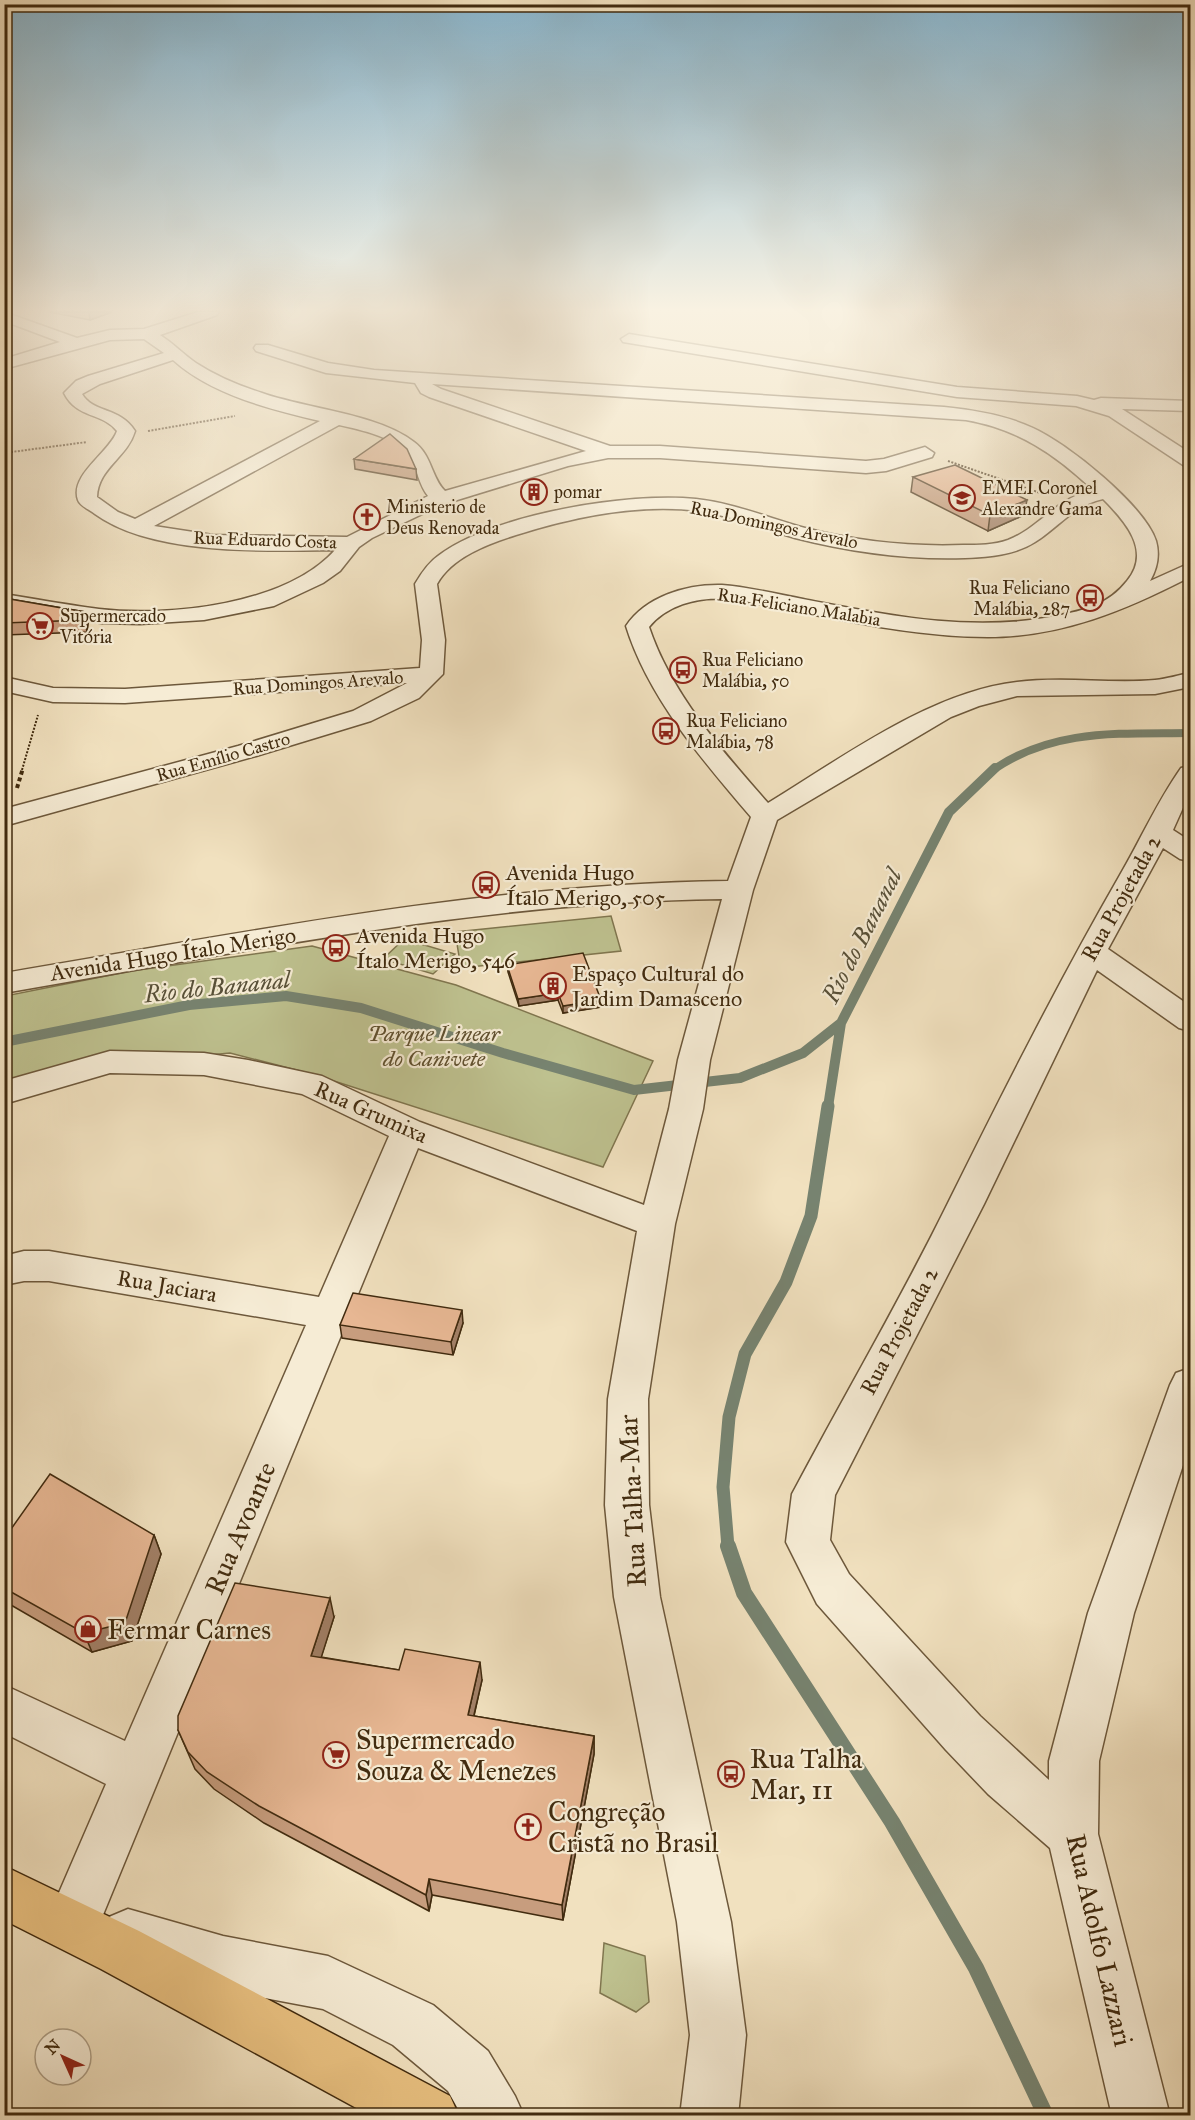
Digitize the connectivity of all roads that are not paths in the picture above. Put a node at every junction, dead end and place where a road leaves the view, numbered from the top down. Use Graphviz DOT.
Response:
graph roads {
  1 [pos="95,411"];
  2 [pos="309,411"];
  3 [pos="488,411"];
  4 [pos="926,411"];
  5 [pos="1112,411"];
  6 [pos="336,419"];
  7 [pos="608,452"];
  8 [pos="925,453"];
  9 [pos="1191,461"];
  10 [pos="1106,493"];
  11 [pos="441,498"];
  12 [pos="136,527"];
  13 [pos="352,543"];
  14 [pos="1191,569"];
  15 [pos="4,601"];
  16 [pos="1121,603"];
  17 [pos="431,674"];
  18 [pos="1191,680"];
  19 [pos="4,684"];
  20 [pos="1191,774"];
  21 [pos="765,816"];
  22 [pos="7,817"];
  23 [pos="1158,833"];
  24 [pos="1191,853"];
  25 [pos="740,890"];
  26 [pos="1091,952"];
  27 [pos="4,983"];
  28 [pos="1191,1021"];
  29 [pos="4,1093"];
  30 [pos="408,1131"];
  31 [pos="657,1224"];
  32 [pos="4,1271"];
  33 [pos="330,1314"];
  34 [pos="1191,1385"];
  35 [pos="4,1708"];
  36 [pos="137,1773"];
  37 [pos="1072,1834"];
  38 [pos="10,1907"];
  39 [pos="90,1935"];
  40 [pos="430,2115"];
  41 [pos="495,2115"];
  42 [pos="709,2115"];
  43 [pos="1141,2115"];
  1 -- 12 [label="street, Rua Eduardo Costa"];
  2 -- 6 [label="street"];
  3 -- 7 [label="street"];
  4 -- 10 [label="street"];
  5 -- 9 [label="street"];
  6 -- 11 [label="street"];
  6 -- 12 [label="street"];
  7 -- 8 [label="street"];
  7 -- 11 [label="street"];
  10 -- 16 [label="street"];
  10 -- 17 [label="street, Rua Domingos Arevalo"];
  11 -- 13 [label="street"];
  12 -- 13 [label="street, Rua Eduardo Costa"];
  13 -- 15 [label="street"];
  14 -- 16 [label="street, Rua Feliciano Malabia"];
  16 -- 21 [label="street, Rua Feliciano Malabia"];
  17 -- 19 [label="street, Rua Domingos Arevalo"];
  17 -- 22 [label="street, Rua Emílio Castro"];
  18 -- 21 [label="street"];
  20 -- 23 [label="street, Rua Projetada 2"];
  21 -- 25 [label="street"];
  23 -- 24 [label="street"];
  23 -- 26 [label="street, Rua Projetada 2"];
  25 -- 27 [label="street, Avenida Hugo Ítalo Merigo"];
  25 -- 31 [label="street, Rua Talha-Mar"];
  26 -- 28 [label="street"];
  26 -- 37 [label="street, Rua Projetada 2"];
  29 -- 30 [label="street, Rua Grumixa"];
  30 -- 31 [label="street, Rua Grumixa"];
  30 -- 33 [label="street, Rua Avoante"];
  31 -- 42 [label="street, Rua Talha-Mar"];
  32 -- 33 [label="street, Rua Jaciara"];
  33 -- 36 [label="street, Rua Avoante"];
  34 -- 37 [label="street, Rua Adolfo Lazzari"];
  35 -- 36 [label="street"];
  36 -- 39 [label="street, Rua Avoante"];
  37 -- 43 [label="street, Rua Adolfo Lazzari"];
  38 -- 39 [label="main road"];
  39 -- 40 [label="main road"];
  39 -- 41 [label="street"];
}
